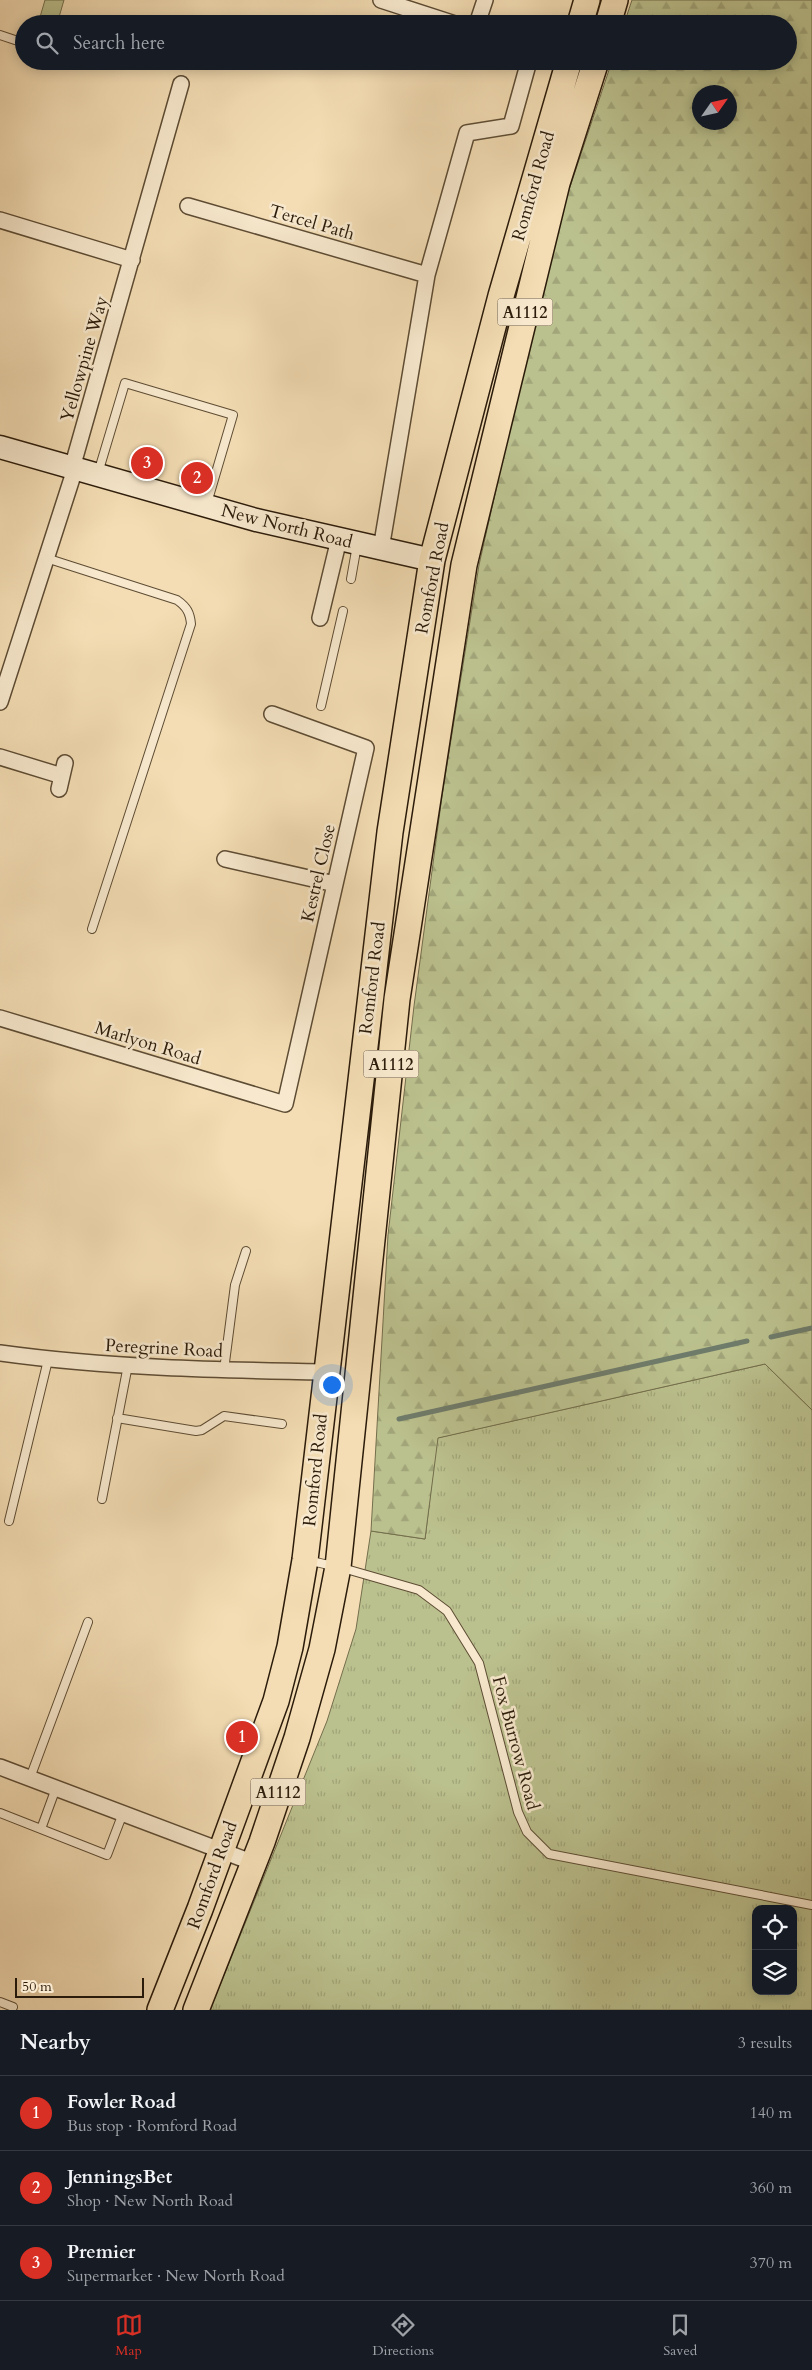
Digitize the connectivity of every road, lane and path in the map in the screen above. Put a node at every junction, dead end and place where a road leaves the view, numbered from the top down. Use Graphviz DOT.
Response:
graph roads {
  1 [pos="381,0"];
  2 [pos="485,0"];
  3 [pos="587,0"];
  4 [pos="615,0"];
  5 [pos="427,15"];
  6 [pos="480,15"];
  7 [pos="583,15"];
  8 [pos="611,15"];
  9 [pos="0,35"];
  10 [pos="15,40"];
  11 [pos="527,70"];
  12 [pos="566,70"];
  13 [pos="593,70"];
  14 [pos="181,84"];
  15 [pos="188,206"];
  16 [pos="0,220"];
  17 [pos="132,260"];
  18 [pos="427,275"];
  19 [pos="0,447"];
  20 [pos="73,468"];
  21 [pos="97,475"];
  22 [pos="206,506"];
  23 [pos="348,541"];
  24 [pos="381,549"];
  25 [pos="46,558"];
  26 [pos="432,560"];
  27 [pos="464,565"];
  28 [pos="350,579"];
  29 [pos="343,611"];
  30 [pos="320,618"];
  31 [pos="0,702"];
  32 [pos="321,706"];
  33 [pos="272,714"];
  34 [pos="0,757"];
  35 [pos="62,776"];
  36 [pos="225,859"];
  37 [pos="335,884"];
  38 [pos="92,929"];
  39 [pos="0,1018"];
  40 [pos="285,1104"];
  41 [pos="246,1251"];
  42 [pos="0,1353"];
  43 [pos="48,1360"];
  44 [pos="128,1365"];
  45 [pos="224,1370"];
  46 [pos="326,1372"];
  47 [pos="117,1418"];
  48 [pos="282,1424"];
  49 [pos="102,1499"];
  50 [pos="9,1521"];
  51 [pos="306,1560"];
  52 [pos="338,1567"];
  53 [pos="88,1622"];
  54 [pos="0,1767"];
  55 [pos="30,1778"];
  56 [pos="56,1788"];
  57 [pos="123,1813"];
  58 [pos="0,1814"];
  59 [pos="41,1829"];
  60 [pos="220,1850"];
  61 [pos="254,1863"];
  62 [pos="812,1905"];
  63 [pos="0,2002"];
  64 [pos="13,2007"];
  65 [pos="160,2010"];
  66 [pos="196,2010"];
  1 -- 5 [label="street"];
  2 -- 6 [label="street"];
  3 -- 7 [label="main road"];
  4 -- 8 [label="main road"];
  9 -- 10 [label="lane"];
  11 -- 18 [label="street"];
  12 -- 26 [label="main road, Romford Road / A1112"];
  13 -- 27 [label="main road, Romford Road / A1112"];
  14 -- 17 [label="street, Yellowpine Way"];
  15 -- 18 [label="street, Tercel Path"];
  16 -- 17 [label="street"];
  17 -- 20 [label="street, Yellowpine Way"];
  18 -- 24 [label="street"];
  19 -- 20 [label="street, New North Road"];
  20 -- 21 [label="street, New North Road"];
  20 -- 25 [label="street"];
  21 -- 22 [label="street, New North Road"];
  21 -- 22 [label="lane"];
  22 -- 23 [label="street, New North Road"];
  23 -- 24 [label="street, New North Road"];
  23 -- 28 [label="lane"];
  23 -- 30 [label="street"];
  24 -- 26 [label="street, New North Road"];
  25 -- 31 [label="street"];
  25 -- 38 [label="lane"];
  26 -- 27 [label="main road"];
  26 -- 46 [label="main road, Romford Road / A1112"];
  27 -- 52 [label="main road, Romford Road / A1112"];
  29 -- 32 [label="lane"];
  33 -- 37 [label="street, Kestrel Close"];
  34 -- 35 [label="street"];
  36 -- 37 [label="street"];
  37 -- 40 [label="street, Kestrel Close"];
  39 -- 40 [label="street, Marlyon Road"];
  41 -- 45 [label="lane"];
  42 -- 43 [label="street, Peregrine Road"];
  43 -- 44 [label="street, Peregrine Road"];
  43 -- 50 [label="lane"];
  44 -- 45 [label="street, Peregrine Road"];
  44 -- 47 [label="lane"];
  45 -- 46 [label="street, Peregrine Road"];
  46 -- 51 [label="main road, Romford Road / A1112"];
  47 -- 48 [label="lane"];
  47 -- 49 [label="lane"];
  51 -- 52 [label="lane, Fox Burrow Road"];
  51 -- 60 [label="main road, Romford Road / A1112"];
  52 -- 61 [label="main road, Romford Road / A1112"];
  52 -- 62 [label="lane, Fox Burrow Road"];
  53 -- 55 [label="lane"];
  54 -- 55 [label="street"];
  55 -- 56 [label="street"];
  56 -- 57 [label="street"];
  56 -- 59 [label="lane"];
  57 -- 59 [label="lane"];
  57 -- 60 [label="street"];
  58 -- 59 [label="lane"];
  60 -- 61 [label="street"];
  60 -- 65 [label="main road, Romford Road / A1112"];
  61 -- 66 [label="main road, Romford Road / A1112"];
  63 -- 64 [label="lane"];
}
